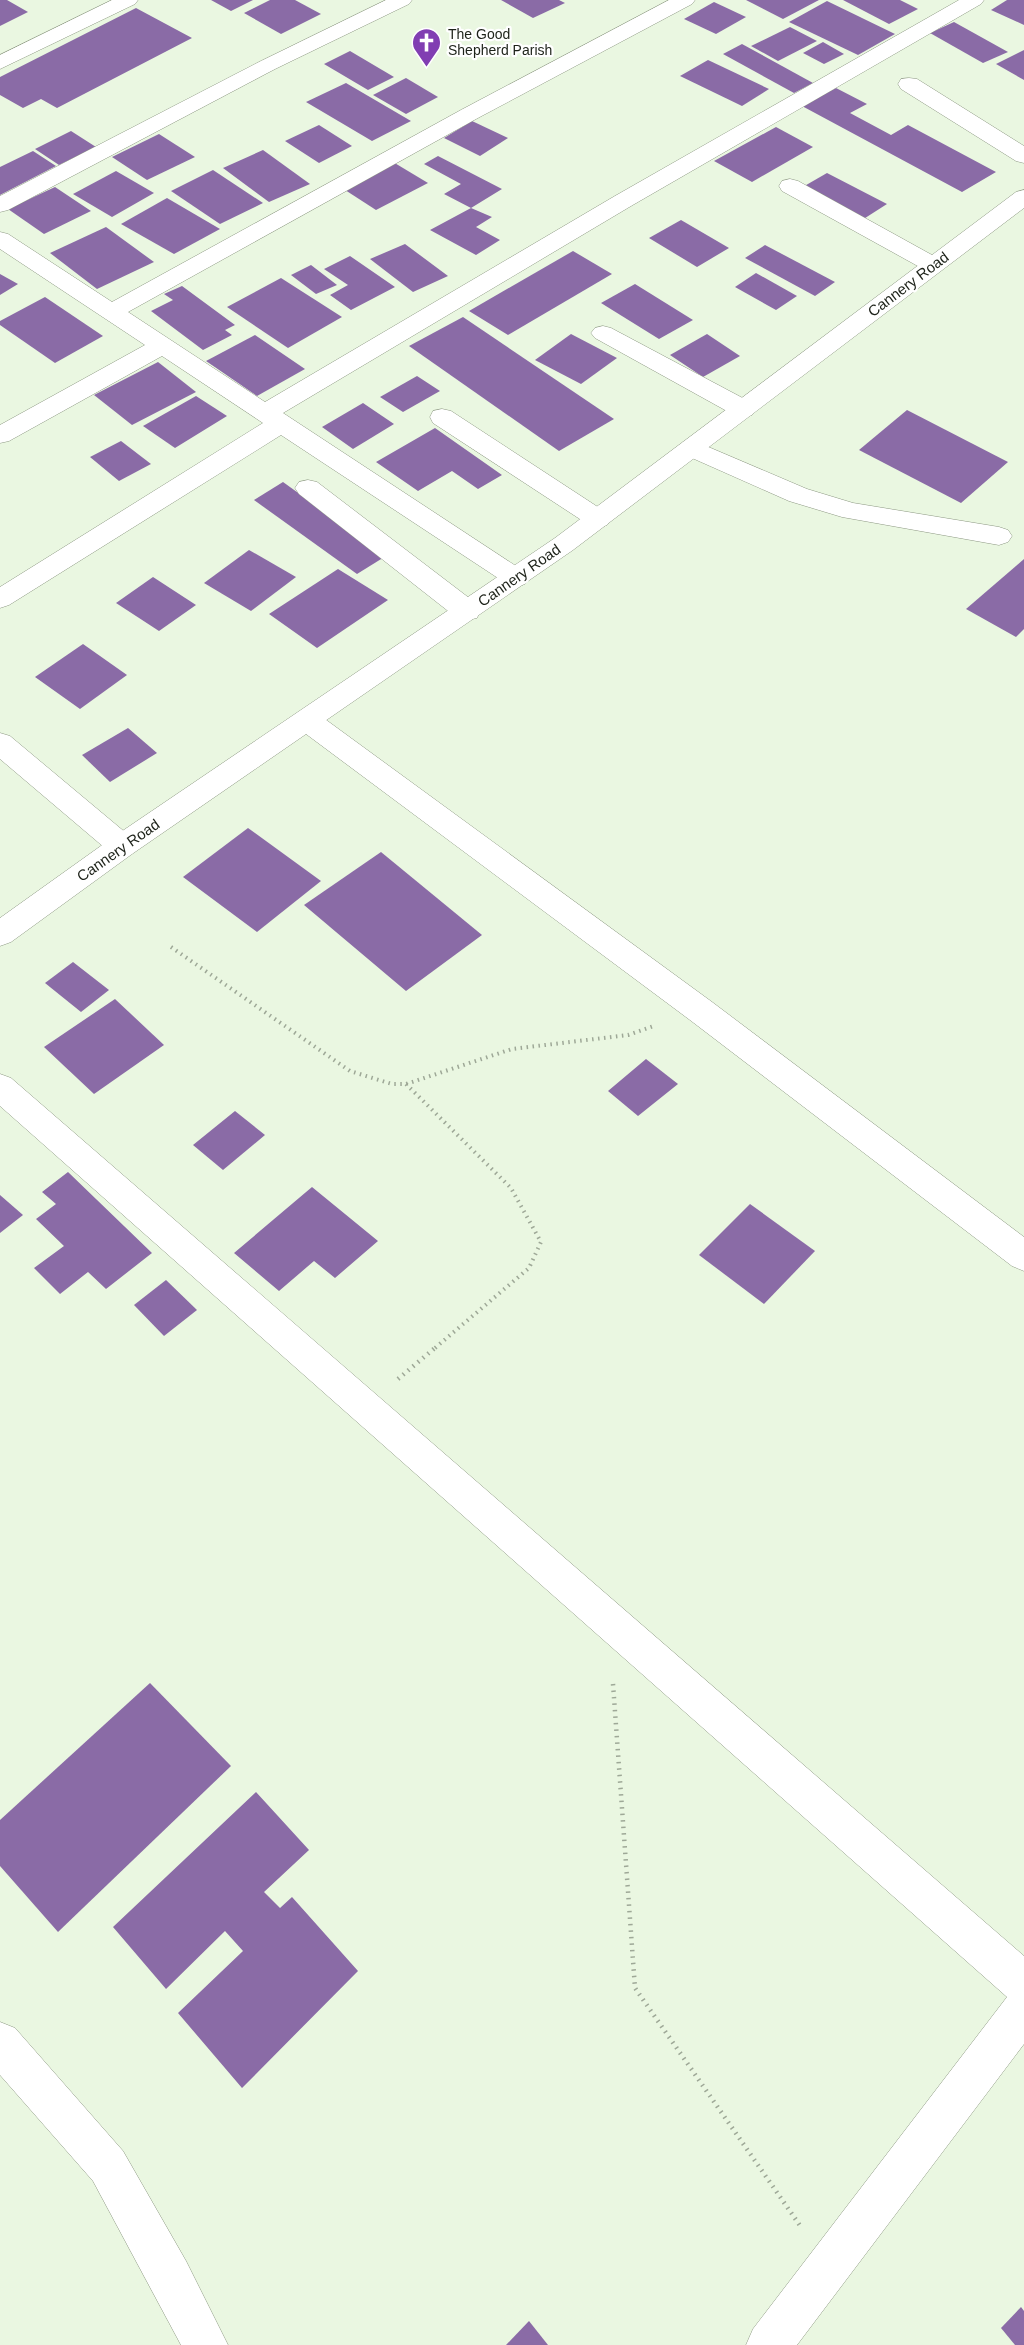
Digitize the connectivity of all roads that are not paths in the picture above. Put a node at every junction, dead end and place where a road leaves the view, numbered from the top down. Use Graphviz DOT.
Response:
graph roads {
  1 [pos="128,0"];
  2 [pos="402,0"];
  3 [pos="684,0"];
  4 [pos="974,0"];
  5 [pos="0,63"];
  6 [pos="909,84"];
  7 [pos="1024,156"];
  8 [pos="790,186"];
  9 [pos="1024,196"];
  10 [pos="0,205"];
  11 [pos="0,239"];
  12 [pos="933,265"];
  13 [pos="111,312"];
  14 [pos="603,333"];
  15 [pos="162,346"];
  16 [pos="743,409"];
  17 [pos="442,417"];
  18 [pos="272,418"];
  19 [pos="0,435"];
  20 [pos="692,448"];
  21 [pos="308,488"];
  22 [pos="598,519"];
  23 [pos="999,536"];
  24 [pos="516,578"];
  25 [pos="0,599"];
  26 [pos="467,611"];
  27 [pos="308,721"];
  28 [pos="0,743"];
  29 [pos="122,846"];
  30 [pos="0,934"];
  31 [pos="0,1087"];
  32 [pos="1024,1256"];
  33 [pos="1024,1984"];
  34 [pos="1024,2009"];
  35 [pos="0,2043"];
  36 [pos="205,2345"];
  37 [pos="770,2345"];
  1 -- 5 [label="street"];
  2 -- 10 [label="street"];
  3 -- 13 [label="street"];
  4 -- 18 [label="street"];
  6 -- 7 [label="street"];
  8 -- 12 [label="street"];
  9 -- 12 [label="street, Cannery Road"];
  11 -- 13 [label="street"];
  12 -- 16 [label="street, Cannery Road"];
  13 -- 15 [label="street"];
  14 -- 16 [label="street"];
  15 -- 18 [label="street"];
  15 -- 19 [label="street"];
  16 -- 20 [label="street, Cannery Road"];
  17 -- 22 [label="street"];
  18 -- 24 [label="street"];
  18 -- 25 [label="street"];
  20 -- 22 [label="street, Cannery Road"];
  20 -- 23 [label="street"];
  21 -- 26 [label="street"];
  22 -- 24 [label="street, Cannery Road"];
  24 -- 26 [label="street, Cannery Road"];
  26 -- 27 [label="street, Cannery Road"];
  27 -- 29 [label="street, Cannery Road"];
  27 -- 32 [label="street"];
  28 -- 29 [label="street"];
  29 -- 30 [label="street, Cannery Road"];
  31 -- 33 [label="street"];
  34 -- 37 [label="street"];
  35 -- 36 [label="street"];
}
